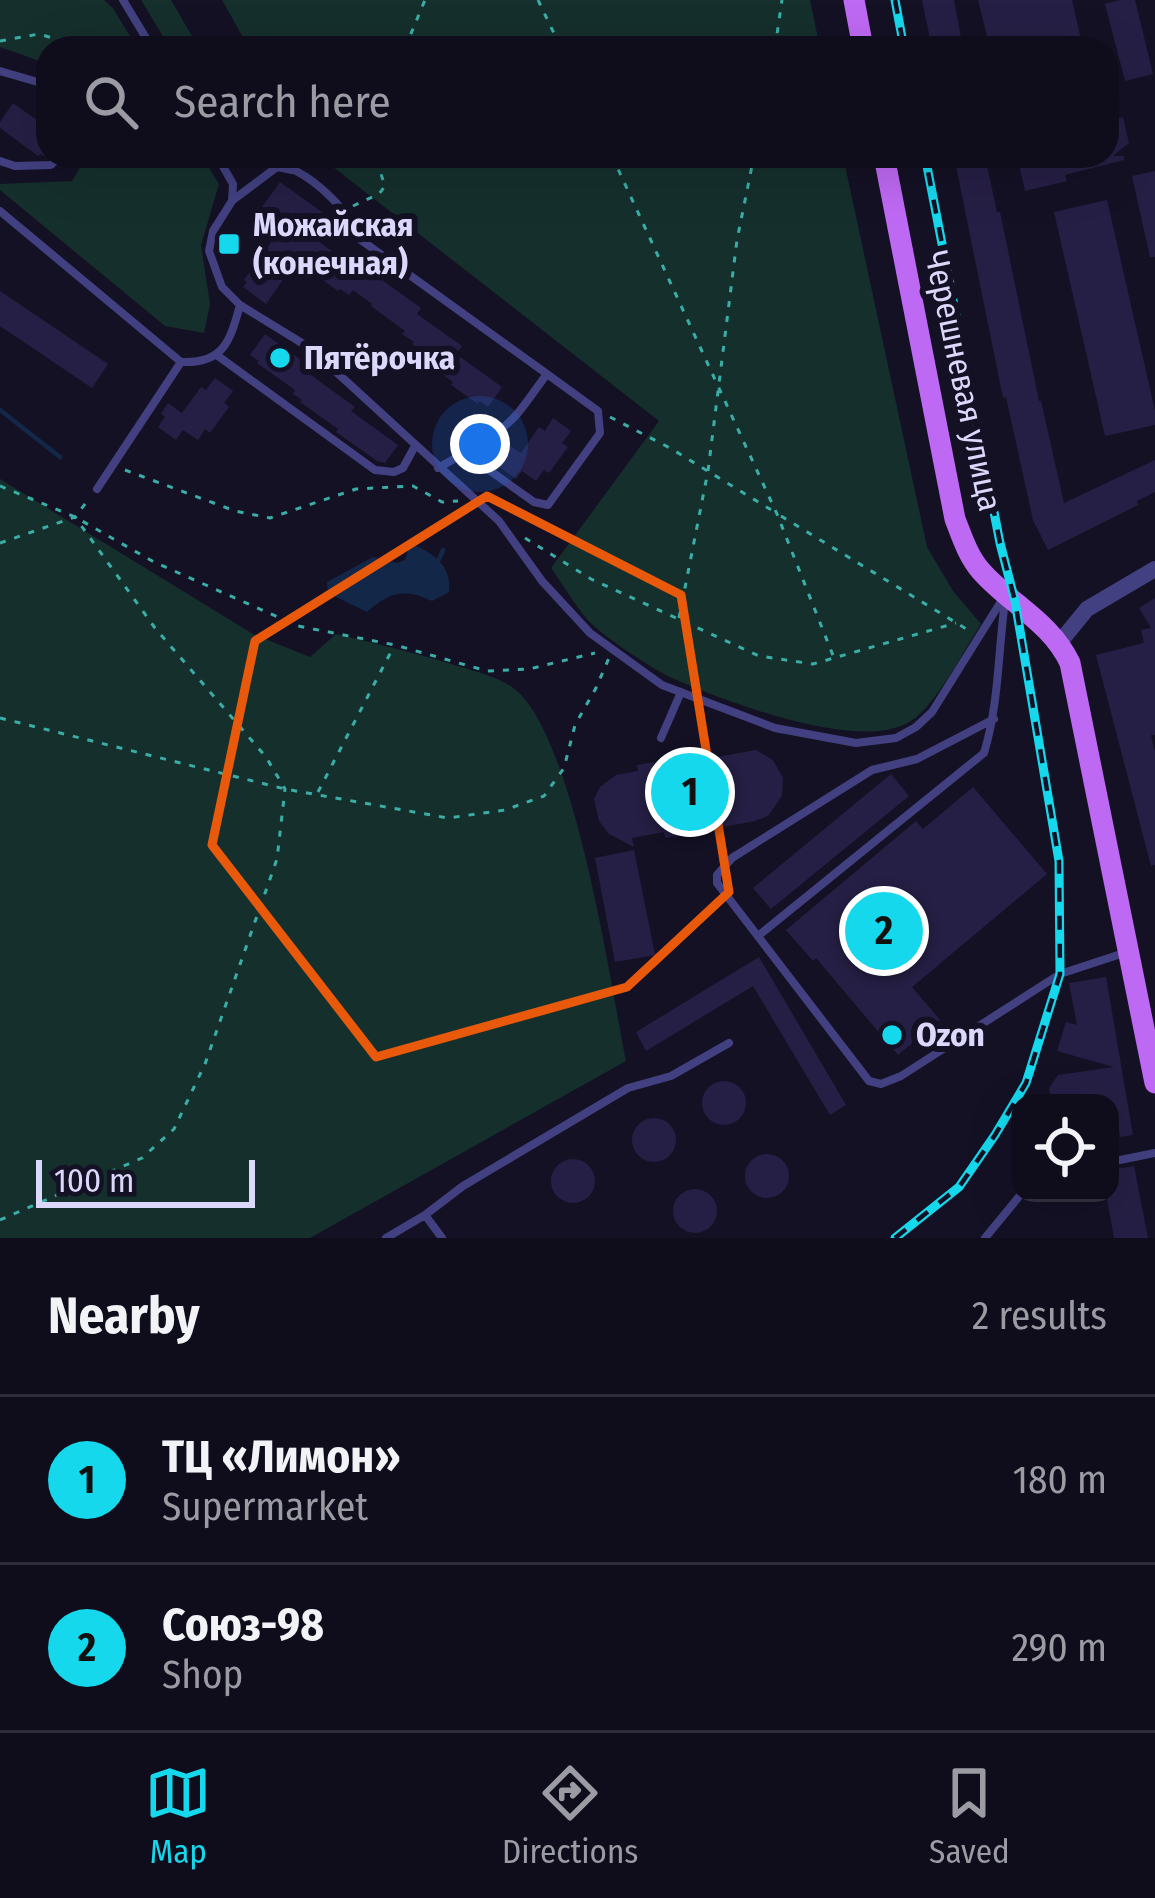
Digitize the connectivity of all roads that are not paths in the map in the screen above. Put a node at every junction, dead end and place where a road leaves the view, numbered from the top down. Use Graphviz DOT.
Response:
graph roads {
  1 [pos="123,0"];
  2 [pos="854,0"];
  3 [pos="145,36"];
  4 [pos="861,36"];
  5 [pos="0,71"];
  6 [pos="36,82"];
  7 [pos="0,161"];
  8 [pos="36,165"];
  9 [pos="224,168"];
  10 [pos="276,168"];
  11 [pos="282,168"];
  12 [pos="886,168"];
  13 [pos="232,201"];
  14 [pos="0,211"];
  15 [pos="240,305"];
  16 [pos="218,356"];
  17 [pos="182,362"];
  18 [pos="547,374"];
  19 [pos="415,446"];
  20 [pos="465,453"];
  21 [pos="438,468"];
  22 [pos="97,489"];
  23 [pos="1155,569"];
  24 [pos="1010,597"];
  25 [pos="1060,642"];
  26 [pos="681,692"];
  27 [pos="994,719"];
  28 [pos="661,738"];
  29 [pos="758,935"];
  30 [pos="1128,951"];
  31 [pos="729,1042"];
  32 [pos="1155,1083"];
  33 [pos="1155,1153"];
  34 [pos="1119,1160"];
  35 [pos="1015,1202"];
  36 [pos="425,1216"];
  37 [pos="386,1238"];
  38 [pos="442,1238"];
  39 [pos="985,1238"];
  1 -- 3 [label="lane"];
  2 -- 4 [label="main road"];
  5 -- 6 [label="lane"];
  7 -- 8 [label="lane"];
  9 -- 13 [label="lane"];
  10 -- 13 [label="lane"];
  11 -- 18 [label="lane"];
  12 -- 24 [label="main road, Черешневая улица"];
  13 -- 15 [label="lane"];
  14 -- 17 [label="lane"];
  15 -- 16 [label="lane"];
  15 -- 19 [label="lane"];
  16 -- 17 [label="lane"];
  16 -- 19 [label="lane"];
  17 -- 22 [label="lane"];
  18 -- 20 [label="lane"];
  18 -- 20 [label="lane"];
  19 -- 21 [label="lane"];
  20 -- 21 [label="lane"];
  21 -- 26 [label="lane"];
  23 -- 25 [label="street"];
  24 -- 25 [label="main road, Черешневая улица"];
  24 -- 26 [label="lane"];
  24 -- 27 [label="lane"];
  25 -- 30 [label="main road"];
  26 -- 28 [label="lane"];
  27 -- 29 [label="lane"];
  27 -- 29 [label="lane"];
  29 -- 30 [label="lane"];
  30 -- 32 [label="main road"];
  31 -- 36 [label="lane"];
  33 -- 34 [label="lane"];
  35 -- 39 [label="lane"];
  36 -- 37 [label="lane"];
  36 -- 38 [label="lane"];
}
